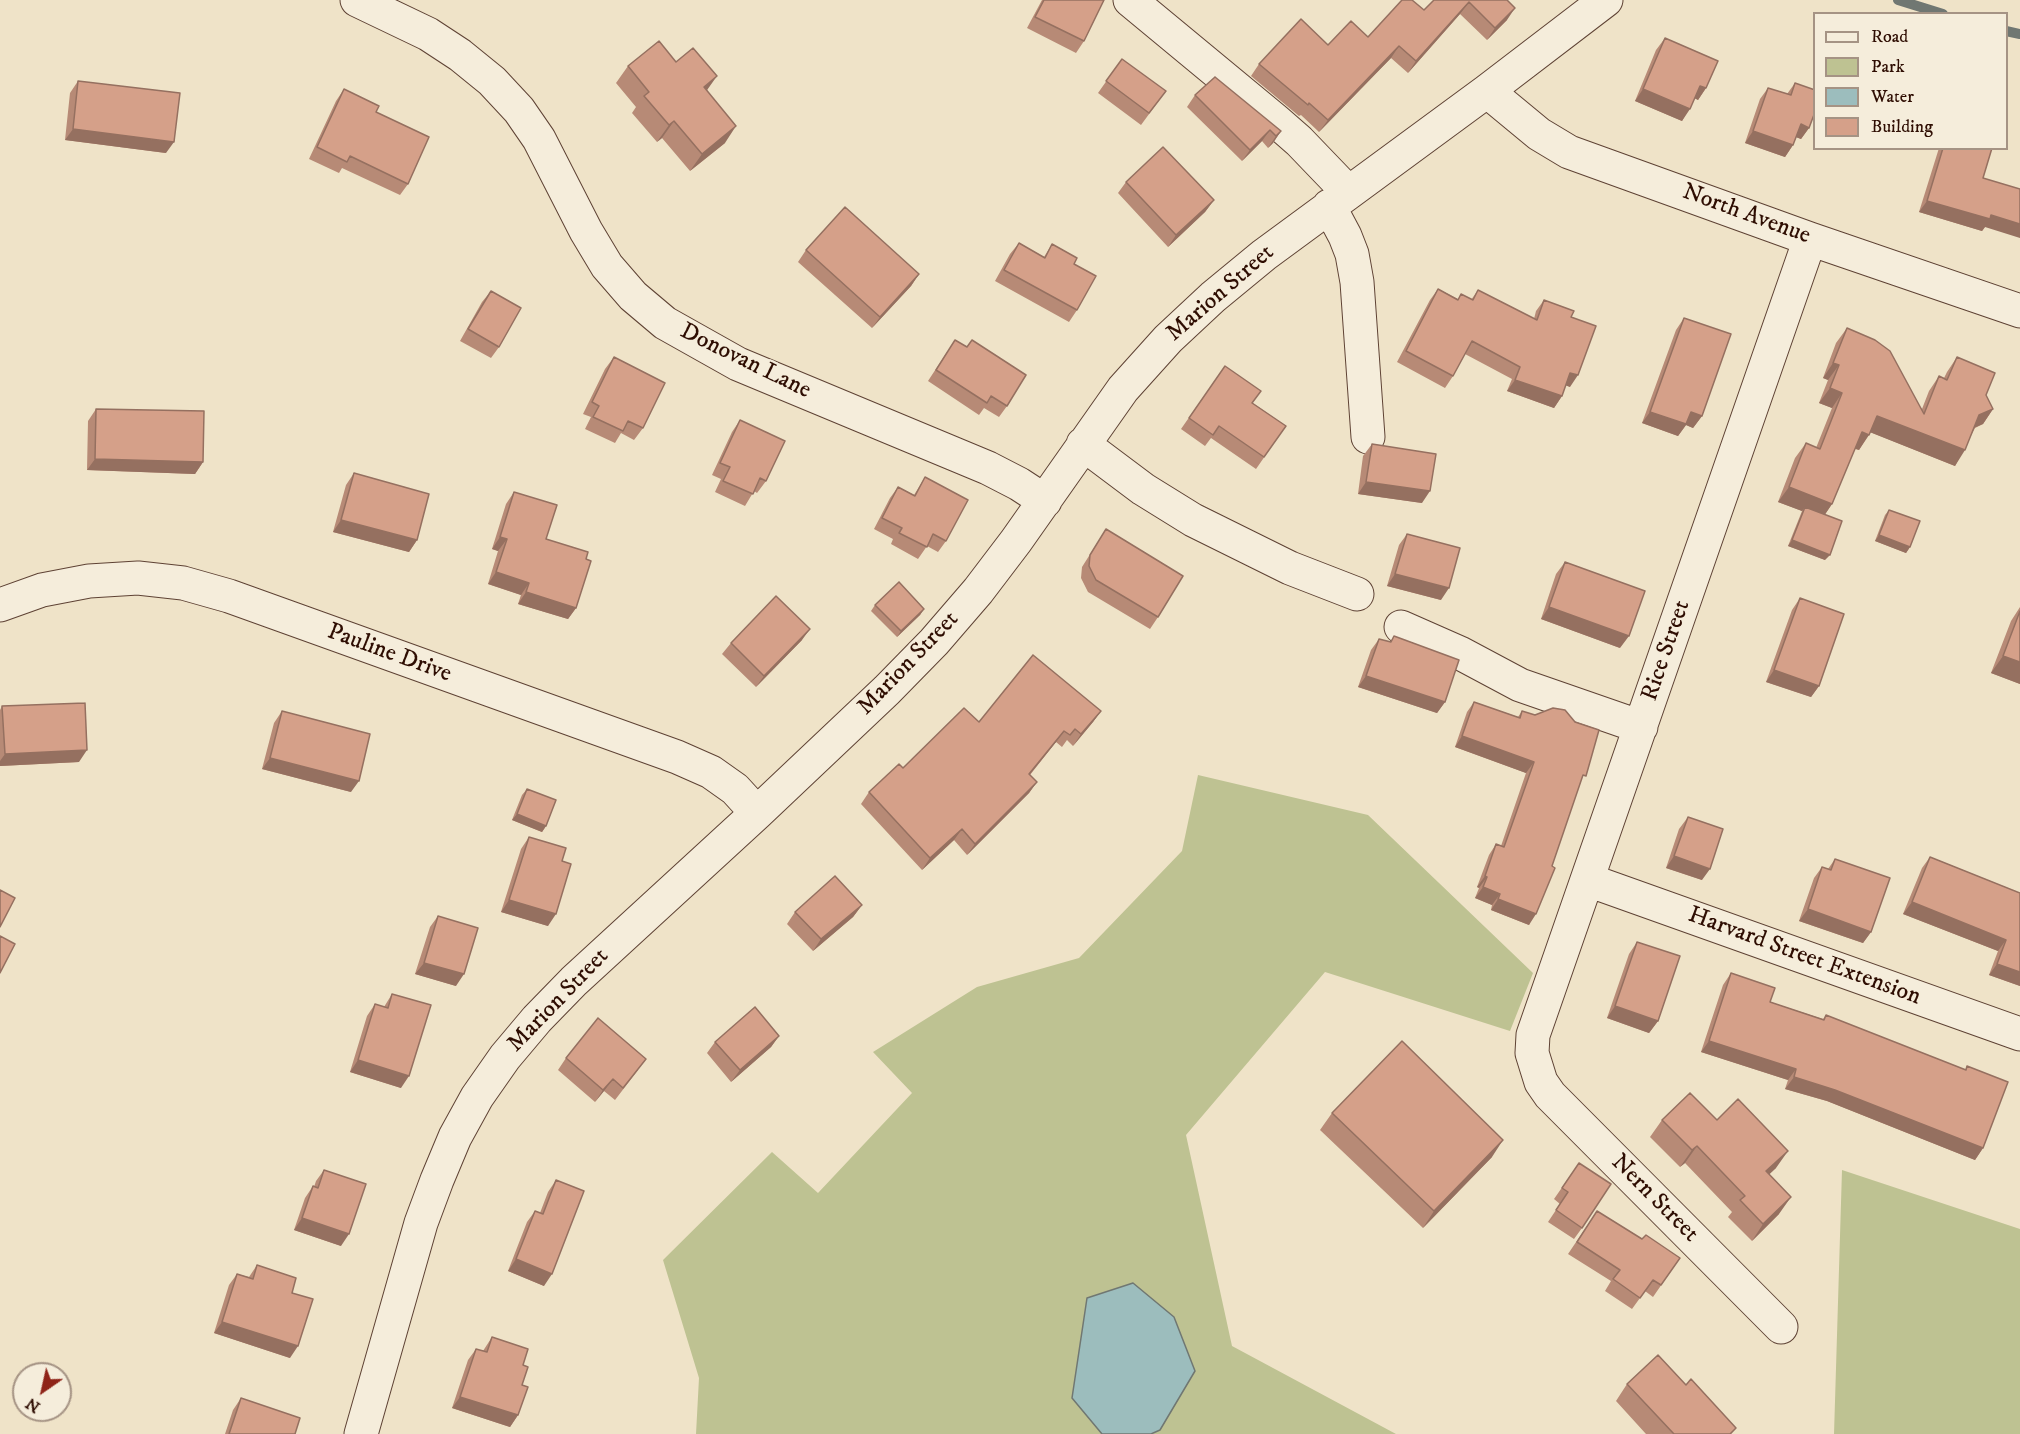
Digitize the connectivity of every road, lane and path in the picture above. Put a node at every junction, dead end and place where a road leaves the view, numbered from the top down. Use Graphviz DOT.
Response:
graph roads {
  1 [pos="357,0"];
  2 [pos="1130,0"];
  3 [pos="1606,0"];
  4 [pos="1487,91"];
  5 [pos="1338,199"];
  6 [pos="1810,239"];
  7 [pos="2020,311"];
  8 [pos="1368,437"];
  9 [pos="1083,444"];
  10 [pos="1045,501"];
  11 [pos="1357,594"];
  12 [pos="0,605"];
  13 [pos="1401,627"];
  14 [pos="1641,727"];
  15 [pos="757,813"];
  16 [pos="1588,880"];
  17 [pos="2020,1034"];
  18 [pos="1534,1065"];
  19 [pos="1781,1327"];
  20 [pos="361,1434"];
  1 -- 10 [label="street, Donovan Lane"];
  2 -- 5 [label="street"];
  3 -- 4 [label="street, Marion Street"];
  4 -- 5 [label="street, Marion Street"];
  4 -- 6 [label="street, North Avenue"];
  5 -- 8 [label="street"];
  5 -- 9 [label="street, Marion Street"];
  6 -- 7 [label="street, North Avenue"];
  6 -- 14 [label="street, Rice Street"];
  9 -- 10 [label="street, Marion Street"];
  9 -- 11 [label="street"];
  10 -- 15 [label="street, Marion Street"];
  12 -- 15 [label="street, Pauline Drive"];
  13 -- 14 [label="street"];
  14 -- 16 [label="street, Rice Street"];
  15 -- 20 [label="street, Marion Street"];
  16 -- 17 [label="street, Harvard Street Extension"];
  16 -- 18 [label="street, Rice Street"];
  18 -- 19 [label="street, Nern Street"];
}
